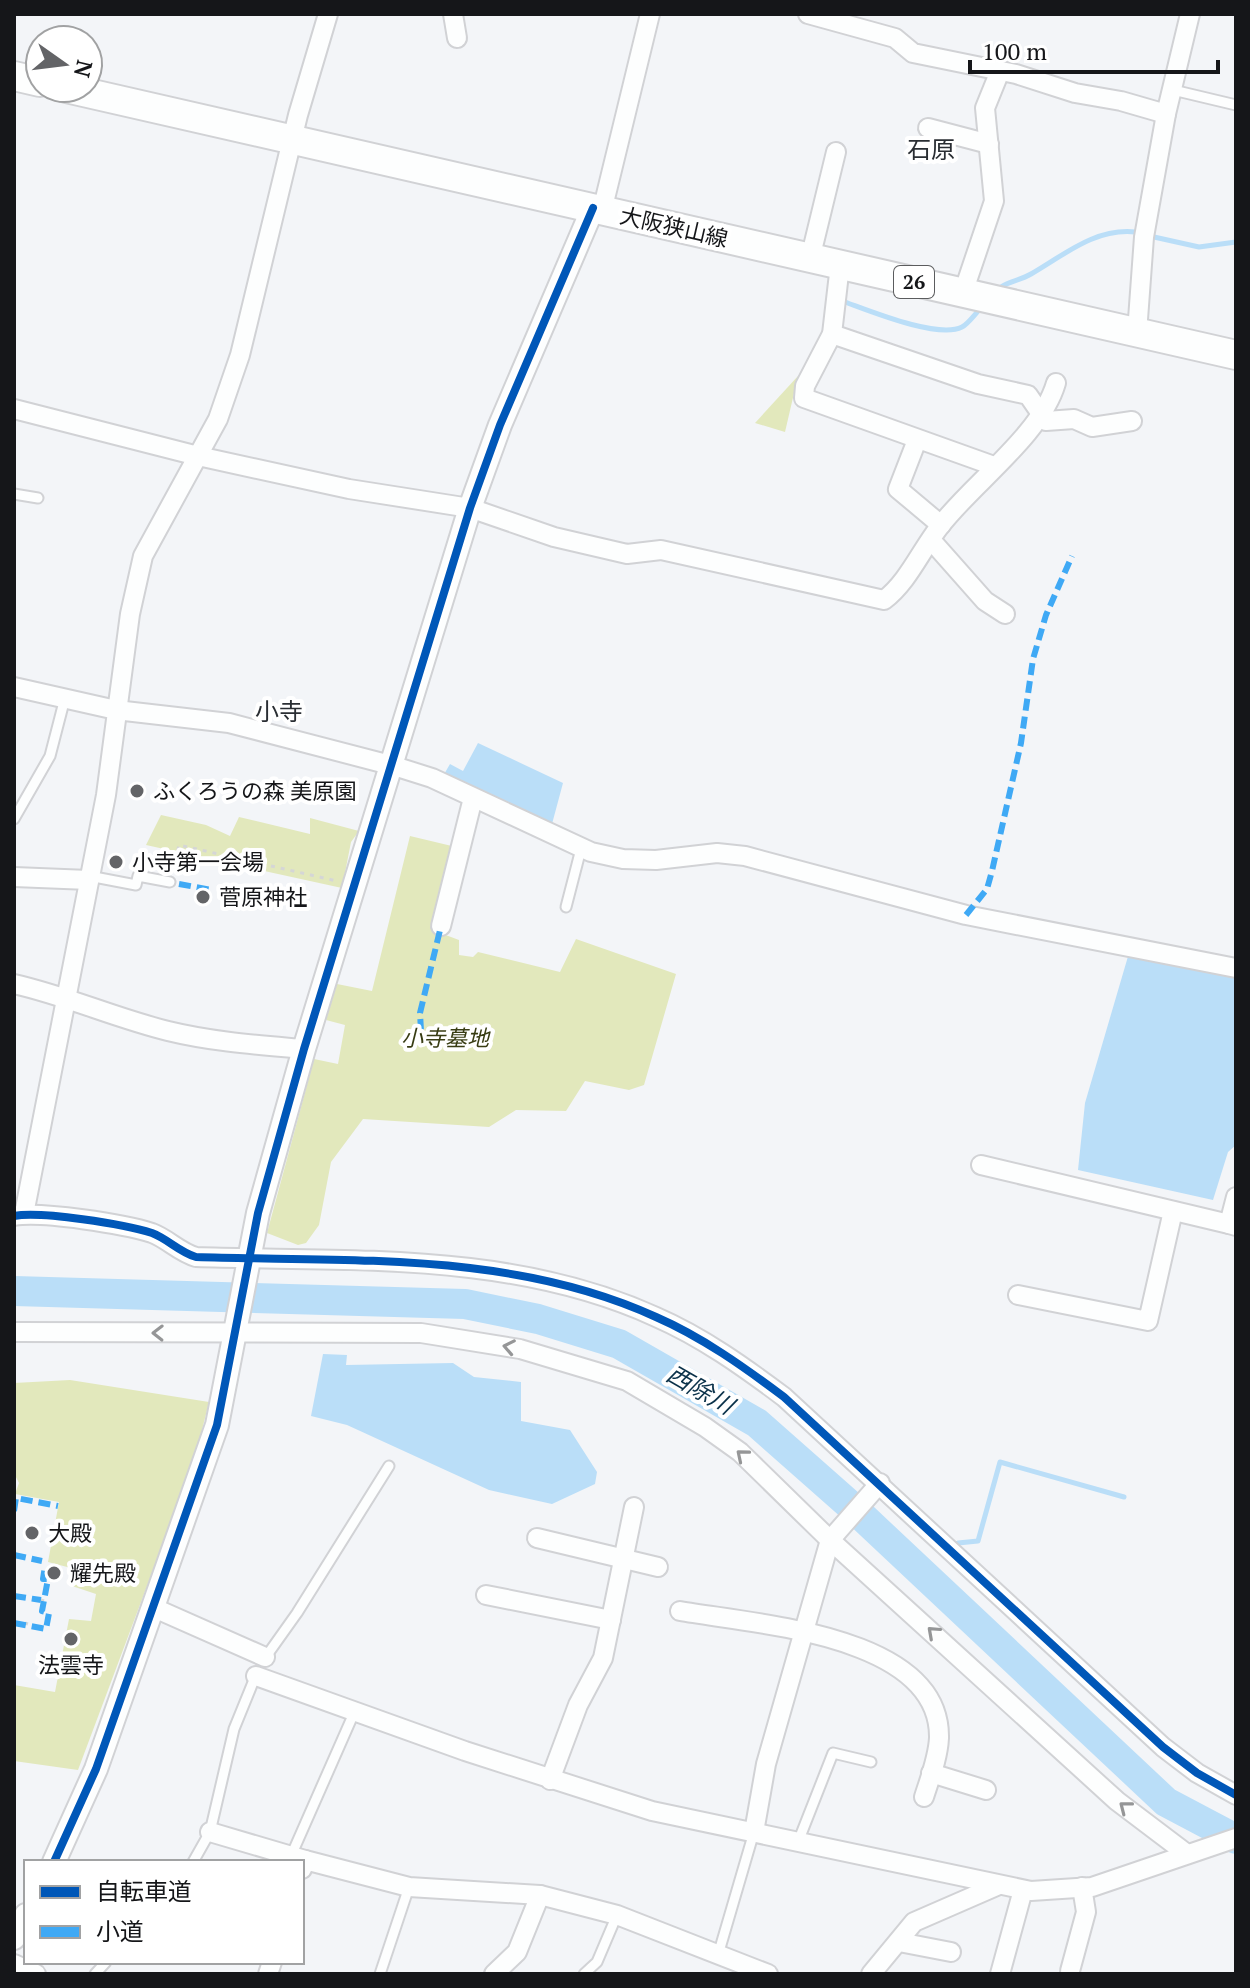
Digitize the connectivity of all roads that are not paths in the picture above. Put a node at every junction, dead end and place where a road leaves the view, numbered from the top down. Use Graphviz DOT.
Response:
graph roads {
  1 [pos="328,14"];
  2 [pos="453,14"];
  3 [pos="650,14"];
  4 [pos="808,14"];
  5 [pos="1190,14"];
  6 [pos="457,38"];
  7 [pos="1000,71"];
  8 [pos="1173,90"];
  9 [pos="104,97"];
  10 [pos="1236,105"];
  11 [pos="1166,114"];
  12 [pos="928,128"];
  13 [pos="294,140"];
  14 [pos="989,144"];
  15 [pos="836,152"];
  16 [pos="598,210"];
  17 [pos="810,259"];
  18 [pos="840,265"];
  19 [pos="963,293"];
  20 [pos="1137,333"];
  21 [pos="832,334"];
  22 [pos="1236,355"];
  23 [pos="1056,383"];
  24 [pos="14,409"];
  25 [pos="1041,415"];
  26 [pos="1132,421"];
  27 [pos="917,440"];
  28 [pos="198,456"];
  29 [pos="994,466"];
  30 [pos="14,494"];
  31 [pos="38,498"];
  32 [pos="470,508"];
  33 [pos="936,532"];
  34 [pos="1005,614"];
  35 [pos="14,687"];
  36 [pos="65,698"];
  37 [pos="116,710"];
  38 [pos="394,766"];
  39 [pos="473,798"];
  40 [pos="14,819"];
  41 [pos="581,849"];
  42 [pos="14,877"];
  43 [pos="89,878"];
  44 [pos="170,882"];
  45 [pos="566,907"];
  46 [pos="441,926"];
  47 [pos="1236,968"];
  48 [pos="14,984"];
  49 [pos="66,995"];
  50 [pos="304,1049"];
  51 [pos="981,1165"];
  52 [pos="1236,1197"];
  53 [pos="1173,1211"];
  54 [pos="19,1215"];
  55 [pos="1232,1225"];
  56 [pos="248,1266"];
  57 [pos="1018,1295"];
  58 [pos="237,1329"];
  59 [pos="14,1332"];
  60 [pos="389,1466"];
  61 [pos="876,1487"];
  62 [pos="634,1507"];
  63 [pos="833,1536"];
  64 [pos="537,1538"];
  65 [pos="623,1559"];
  66 [pos="658,1567"];
  67 [pos="486,1595"];
  68 [pos="152,1607"];
  69 [pos="680,1611"];
  70 [pos="611,1620"];
  71 [pos="806,1633"];
  72 [pos="265,1657"];
  73 [pos="256,1676"];
  74 [pos="354,1713"];
  75 [pos="871,1762"];
  76 [pos="931,1773"];
  77 [pos="550,1780"];
  78 [pos="986,1790"];
  79 [pos="1236,1795"];
  80 [pos="924,1797"];
  81 [pos="210,1832"];
  82 [pos="754,1832"];
  83 [pos="1236,1838"];
  84 [pos="798,1842"];
  85 [pos="1190,1853"];
  86 [pos="55,1860"];
  87 [pos="194,1860"];
  88 [pos="293,1860"];
  89 [pos="300,1860"];
  90 [pos="304,1863"];
  91 [pos="999,1885"];
  92 [pos="409,1887"];
  93 [pos="1082,1887"];
  94 [pos="1023,1890"];
  95 [pos="540,1895"];
  96 [pos="617,1915"];
  97 [pos="24,1919"];
  98 [pos="14,1938"];
  99 [pos="899,1942"];
  100 [pos="951,1952"];
  101 [pos="718,1956"];
  102 [pos="14,1964"];
  103 [pos="1070,1971"];
  104 [pos="380,1973"];
  105 [pos="36,1974"];
  106 [pos="494,1974"];
  107 [pos="584,1974"];
  108 [pos="768,1974"];
  109 [pos="871,1974"];
  110 [pos="1000,1974"];
  1 -- 13 [label="street"];
  2 -- 6 [label="street"];
  3 -- 16 [label="street"];
  4 -- 7 [label="street"];
  5 -- 8 [label="street"];
  7 -- 11 [label="street"];
  7 -- 14 [label="street"];
  8 -- 10 [label="lane"];
  8 -- 11 [label="street"];
  9 -- 13 [label="main road, 大阪狭山線 / 26"];
  11 -- 20 [label="street"];
  12 -- 14 [label="street"];
  13 -- 16 [label="main road, 大阪狭山線 / 26"];
  13 -- 28 [label="street"];
  14 -- 19 [label="street"];
  15 -- 17 [label="street"];
  16 -- 17 [label="main road, 大阪狭山線 / 26"];
  16 -- 32 [label="street"];
  17 -- 18 [label="main road, 大阪狭山線 / 26"];
  18 -- 19 [label="main road, 大阪狭山線 / 26"];
  18 -- 21 [label="street"];
  19 -- 20 [label="main road, 大阪狭山線 / 26"];
  20 -- 22 [label="main road, 大阪狭山線 / 26"];
  21 -- 25 [label="street"];
  21 -- 27 [label="street"];
  23 -- 25 [label="street"];
  24 -- 28 [label="street"];
  25 -- 26 [label="street"];
  25 -- 29 [label="street"];
  27 -- 29 [label="street"];
  27 -- 33 [label="street"];
  28 -- 32 [label="street"];
  28 -- 37 [label="street"];
  29 -- 33 [label="street"];
  30 -- 31 [label="lane"];
  32 -- 33 [label="street"];
  32 -- 38 [label="street"];
  33 -- 34 [label="street"];
  35 -- 36 [label="street"];
  36 -- 37 [label="street"];
  36 -- 40 [label="lane"];
  37 -- 38 [label="street"];
  37 -- 43 [label="street"];
  38 -- 39 [label="street"];
  38 -- 50 [label="street"];
  39 -- 41 [label="street"];
  39 -- 46 [label="street"];
  41 -- 45 [label="lane"];
  41 -- 47 [label="street"];
  42 -- 43 [label="street"];
  43 -- 44 [label="lane"];
  43 -- 49 [label="street"];
  48 -- 49 [label="street"];
  49 -- 50 [label="street"];
  49 -- 54 [label="street"];
  50 -- 56 [label="street"];
  51 -- 53 [label="street"];
  52 -- 55 [label="street"];
  53 -- 55 [label="street"];
  53 -- 57 [label="street"];
  54 -- 56 [label="street"];
  56 -- 58 [label="street"];
  56 -- 61 [label="street"];
  58 -- 59 [label="street, one-way"];
  63 -- 58 [label="street, one-way"];
  58 -- 68 [label="street"];
  60 -- 72 [label="lane"];
  61 -- 63 [label="street"];
  61 -- 79 [label="street"];
  62 -- 65 [label="street"];
  63 -- 71 [label="street"];
  85 -- 63 [label="street, one-way"];
  64 -- 65 [label="street"];
  65 -- 66 [label="street"];
  65 -- 70 [label="street"];
  67 -- 70 [label="street"];
  68 -- 72 [label="street"];
  68 -- 86 [label="street"];
  69 -- 71 [label="street"];
  70 -- 77 [label="street"];
  71 -- 76 [label="street"];
  71 -- 82 [label="street"];
  72 -- 73 [label="lane"];
  73 -- 74 [label="street"];
  73 -- 81 [label="lane"];
  74 -- 77 [label="street"];
  74 -- 89 [label="lane"];
  75 -- 84 [label="lane"];
  76 -- 78 [label="street"];
  76 -- 80 [label="street"];
  77 -- 82 [label="street"];
  81 -- 87 [label="lane"];
  81 -- 88 [label="street"];
  82 -- 84 [label="street"];
  82 -- 101 [label="lane"];
  83 -- 85 [label="street"];
  84 -- 91 [label="street"];
  85 -- 93 [label="street"];
  90 -- 92 [label="street"];
  91 -- 94 [label="street"];
  91 -- 99 [label="street"];
  92 -- 95 [label="street"];
  92 -- 104 [label="lane"];
  93 -- 94 [label="street"];
  93 -- 103 [label="street"];
  94 -- 110 [label="street"];
  95 -- 96 [label="street"];
  95 -- 106 [label="street"];
  96 -- 101 [label="street"];
  96 -- 107 [label="lane"];
  97 -- 98 [label="street"];
  99 -- 100 [label="street"];
  99 -- 109 [label="street"];
  101 -- 108 [label="street"];
  102 -- 105 [label="street"];
}
